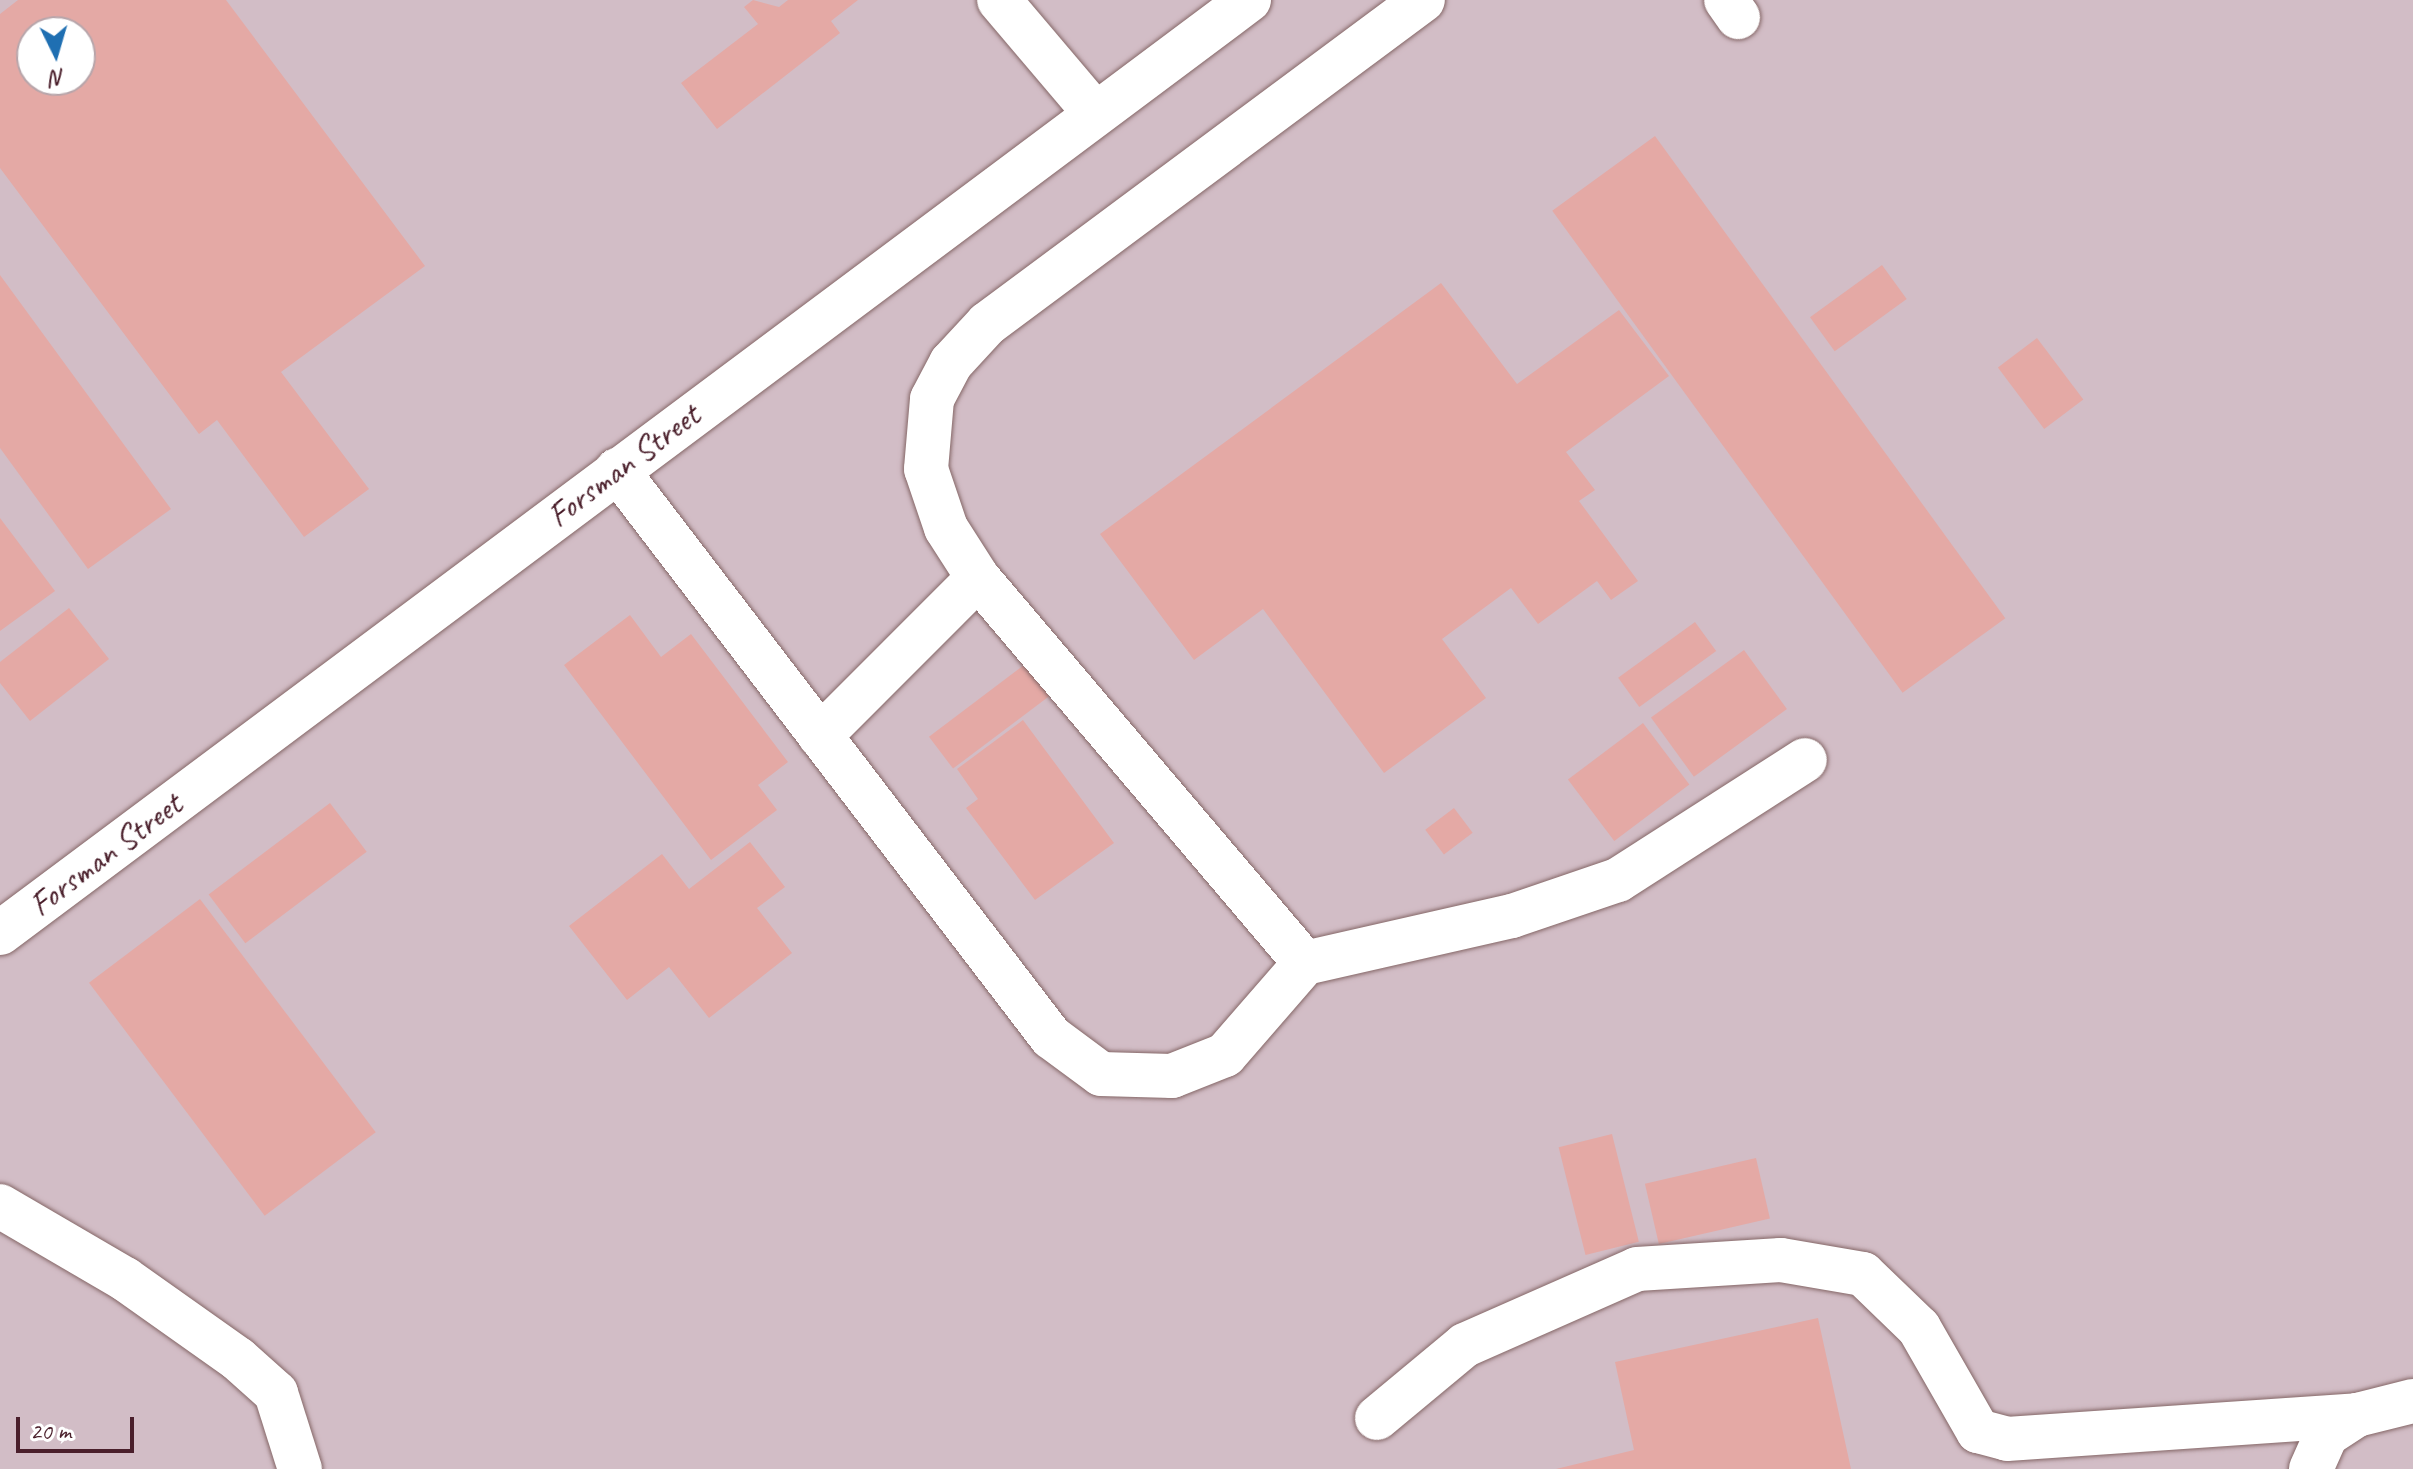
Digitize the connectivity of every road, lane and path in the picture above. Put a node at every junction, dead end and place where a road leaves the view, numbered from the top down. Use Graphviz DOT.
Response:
graph roads {
  1 [pos="999,0"];
  2 [pos="1249,0"];
  3 [pos="1423,0"];
  4 [pos="1093,111"];
  5 [pos="617,470"];
  6 [pos="978,578"];
  7 [pos="820,736"];
  8 [pos="1805,760"];
  9 [pos="0,933"];
  10 [pos="1305,963"];
  11 [pos="0,1206"];
  12 [pos="2413,1401"];
  13 [pos="2357,1415"];
  14 [pos="1377,1418"];
  15 [pos="300,1469"];
  16 [pos="2311,1469"];
  1 -- 4 [label="street"];
  2 -- 4 [label="street, Forsman Street"];
  3 -- 6 [label="street"];
  4 -- 5 [label="street, Forsman Street"];
  5 -- 7 [label="street"];
  5 -- 9 [label="street, Forsman Street"];
  6 -- 7 [label="street"];
  6 -- 10 [label="street"];
  7 -- 10 [label="street"];
  8 -- 10 [label="street"];
  11 -- 15 [label="street"];
  12 -- 13 [label="street"];
  13 -- 14 [label="street"];
  13 -- 16 [label="street"];
}
